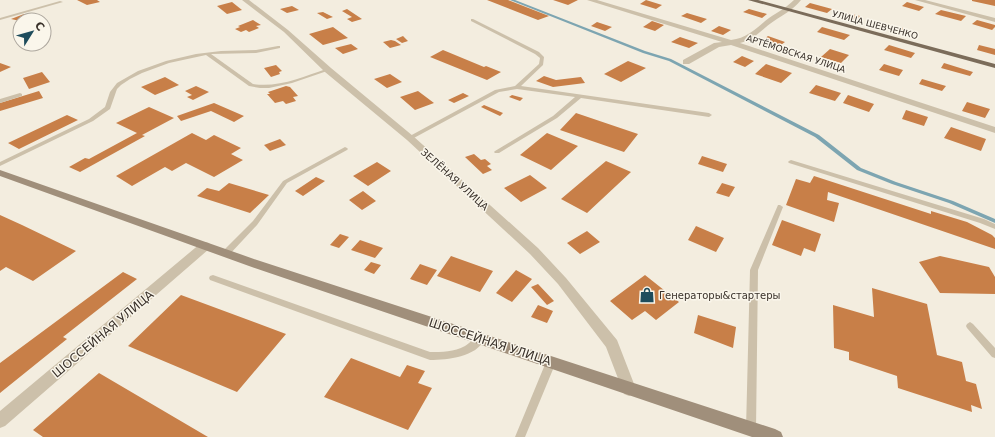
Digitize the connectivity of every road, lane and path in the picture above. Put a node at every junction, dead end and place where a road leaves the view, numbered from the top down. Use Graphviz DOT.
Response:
graph roads {
  1 [pos="245,0"];
  2 [pos="590,0"];
  3 [pos="751,0"];
  4 [pos="798,0"];
  5 [pos="918,0"];
  6 [pos="61,2"];
  7 [pos="788,10"];
  8 [pos="0,19"];
  9 [pos="472,20"];
  10 [pos="995,20"];
  11 [pos="729,42"];
  12 [pos="278,47"];
  13 [pos="207,54"];
  14 [pos="686,62"];
  15 [pos="995,66"];
  16 [pos="328,70"];
  17 [pos="517,87"];
  18 [pos="20,95"];
  19 [pos="580,96"];
  20 [pos="0,101"];
  21 [pos="708,115"];
  22 [pos="995,130"];
  23 [pos="410,138"];
  24 [pos="345,149"];
  25 [pos="497,152"];
  26 [pos="791,162"];
  27 [pos="0,164"];
  28 [pos="0,173"];
  29 [pos="780,207"];
  30 [pos="995,227"];
  31 [pos="205,246"];
  32 [pos="226,252"];
  33 [pos="213,278"];
  34 [pos="970,326"];
  35 [pos="481,339"];
  36 [pos="995,354"];
  37 [pos="551,362"];
  38 [pos="629,389"];
  39 [pos="0,422"];
  40 [pos="751,430"];
  41 [pos="520,437"];
  42 [pos="775,437"];
  1 -- 16 [label="street, ЗЕЛЁНАЯ УЛИЦА"];
  2 -- 11 [label="street, АРТЁМОВСКАЯ УЛИЦА"];
  3 -- 7 [label="main road, УЛИЦА ШЕВЧЕНКО"];
  4 -- 7 [label="street"];
  5 -- 10 [label="street"];
  6 -- 8 [label="lane"];
  7 -- 11 [label="street"];
  7 -- 15 [label="main road, УЛИЦА ШЕВЧЕНКО"];
  9 -- 17 [label="lane"];
  11 -- 14 [label="street"];
  11 -- 22 [label="street, АРТЁМОВСКАЯ УЛИЦА"];
  12 -- 13 [label="lane"];
  13 -- 16 [label="lane"];
  13 -- 27 [label="lane"];
  16 -- 23 [label="street, ЗЕЛЁНАЯ УЛИЦА"];
  17 -- 19 [label="lane"];
  17 -- 23 [label="lane"];
  18 -- 20 [label="lane"];
  19 -- 21 [label="lane"];
  19 -- 25 [label="lane"];
  23 -- 38 [label="street, ЗЕЛЁНАЯ УЛИЦА"];
  24 -- 32 [label="lane"];
  26 -- 30 [label="lane"];
  28 -- 31 [label="main road, ШОССЕЙНАЯ УЛИЦА"];
  29 -- 40 [label="lane"];
  31 -- 32 [label="main road, ШОССЕЙНАЯ УЛИЦА"];
  31 -- 39 [label="street, ШОССЕЙНАЯ УЛИЦА"];
  32 -- 35 [label="main road, ШОССЕЙНАЯ УЛИЦА"];
  33 -- 35 [label="lane"];
  34 -- 36 [label="lane"];
  35 -- 37 [label="main road, ШОССЕЙНАЯ УЛИЦА"];
  37 -- 38 [label="main road, ШОССЕЙНАЯ УЛИЦА"];
  37 -- 41 [label="lane"];
  38 -- 40 [label="main road, ШОССЕЙНАЯ УЛИЦА"];
  40 -- 42 [label="main road, ШОССЕЙНАЯ УЛИЦА"];
}
